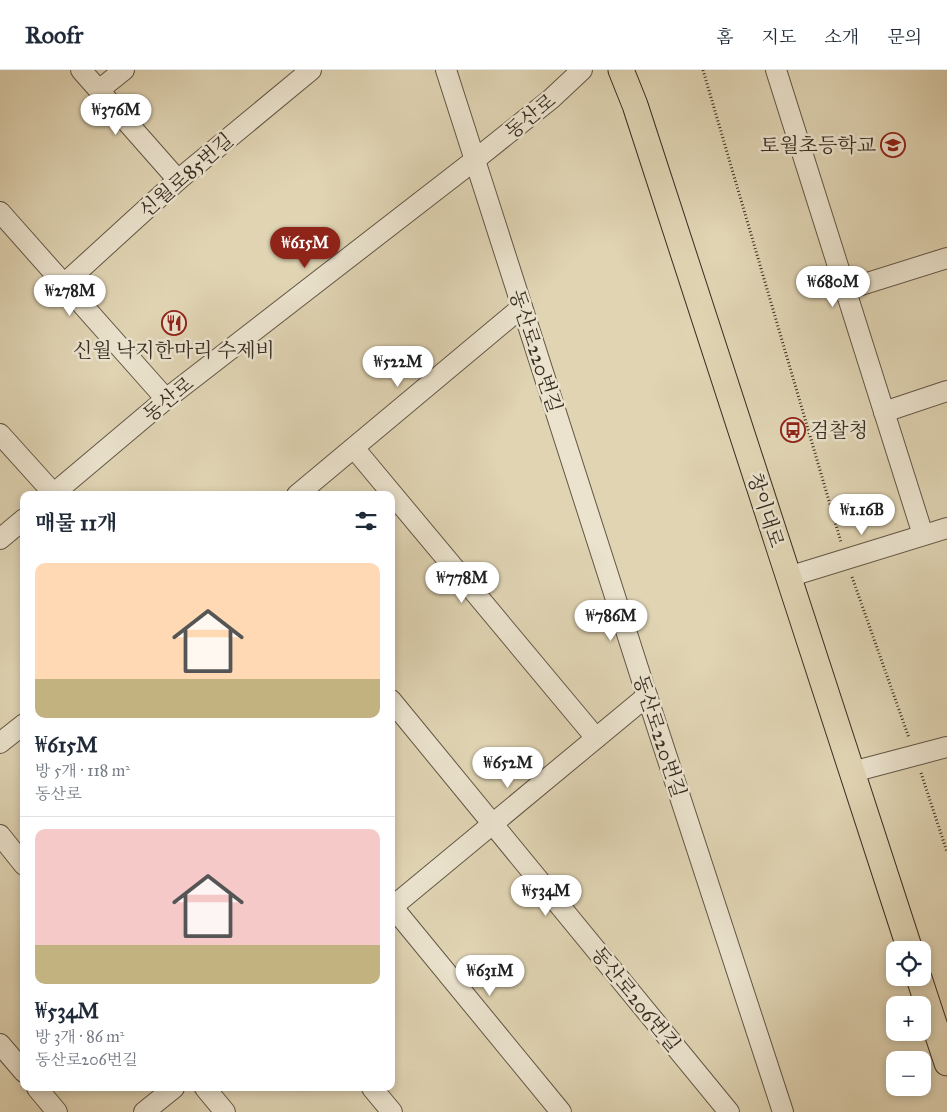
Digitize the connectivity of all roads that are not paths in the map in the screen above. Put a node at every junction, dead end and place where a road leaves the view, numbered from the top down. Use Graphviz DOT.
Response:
graph roads {
  1 [pos="81,70"];
  2 [pos="124,70"];
  3 [pos="311,70"];
  4 [pos="446,70"];
  5 [pos="582,70"];
  6 [pos="622,70"];
  7 [pos="776,70"];
  8 [pos="99,90"];
  9 [pos="476,159"];
  10 [pos="178,180"];
  11 [pos="0,212"];
  12 [pos="947,258"];
  13 [pos="64,284"];
  14 [pos="846,290"];
  15 [pos="522,307"];
  16 [pos="947,391"];
  17 [pos="166,399"];
  18 [pos="884,412"];
  19 [pos="0,434"];
  20 [pos="354,448"];
  21 [pos="50,491"];
  22 [pos="59,491"];
  23 [pos="302,491"];
  24 [pos="390,491"];
  25 [pos="395,497"];
  26 [pos="20,522"];
  27 [pos="947,528"];
  28 [pos="923,535"];
  29 [pos="0,538"];
  30 [pos="788,577"];
  31 [pos="647,696"];
  32 [pos="395,705"];
  33 [pos="20,727"];
  34 [pos="596,738"];
  35 [pos="0,743"];
  36 [pos="947,747"];
  37 [pos="852,772"];
  38 [pos="492,824"];
  39 [pos="0,835"];
  40 [pos="20,860"];
  41 [pos="395,904"];
  42 [pos="395,910"];
  43 [pos="907,941"];
  44 [pos="922,986"];
  45 [pos="0,1044"];
  46 [pos="947,1063"];
  47 [pos="20,1067"];
  48 [pos="39,1091"];
  49 [pos="170,1091"];
  50 [pos="208,1091"];
  51 [pos="374,1091"];
  52 [pos="57,1112"];
  53 [pos="144,1112"];
  54 [pos="225,1112"];
  55 [pos="392,1112"];
  56 [pos="561,1112"];
  57 [pos="728,1112"];
  58 [pos="783,1112"];
  1 -- 8 [label="street"];
  2 -- 8 [label="street"];
  3 -- 10 [label="street, 신월로85번길"];
  4 -- 9 [label="street"];
  5 -- 9 [label="street, 동산로"];
  6 -- 30 [label="main road, 창이대로"];
  7 -- 14 [label="street"];
  8 -- 10 [label="street"];
  9 -- 15 [label="street, 동산로220번길"];
  9 -- 17 [label="street, 동산로"];
  10 -- 13 [label="street, 신월로85번길"];
  11 -- 13 [label="street"];
  12 -- 14 [label="street"];
  13 -- 17 [label="street"];
  14 -- 18 [label="street"];
  15 -- 20 [label="street"];
  15 -- 31 [label="street, 동산로220번길"];
  16 -- 18 [label="street"];
  17 -- 22 [label="street, 동산로"];
  18 -- 28 [label="street"];
  19 -- 21 [label="street"];
  20 -- 23 [label="street"];
  20 -- 24 [label="street"];
  25 -- 34 [label="street"];
  26 -- 29 [label="street"];
  27 -- 28 [label="street"];
  28 -- 30 [label="street"];
  30 -- 37 [label="main road, 창이대로"];
  31 -- 34 [label="street"];
  31 -- 58 [label="street, 동산로220번길"];
  32 -- 38 [label="street, 동산로206번길"];
  33 -- 35 [label="street"];
  34 -- 38 [label="street"];
  36 -- 37 [label="street"];
  37 -- 43 [label="main road, 창이대로"];
  38 -- 41 [label="street"];
  38 -- 57 [label="street, 동산로206번길"];
  39 -- 40 [label="street"];
  42 -- 56 [label="street"];
  44 -- 46 [label="main road"];
  45 -- 47 [label="street"];
  48 -- 52 [label="street"];
  49 -- 53 [label="street"];
  50 -- 54 [label="street"];
  51 -- 55 [label="street"];
}
